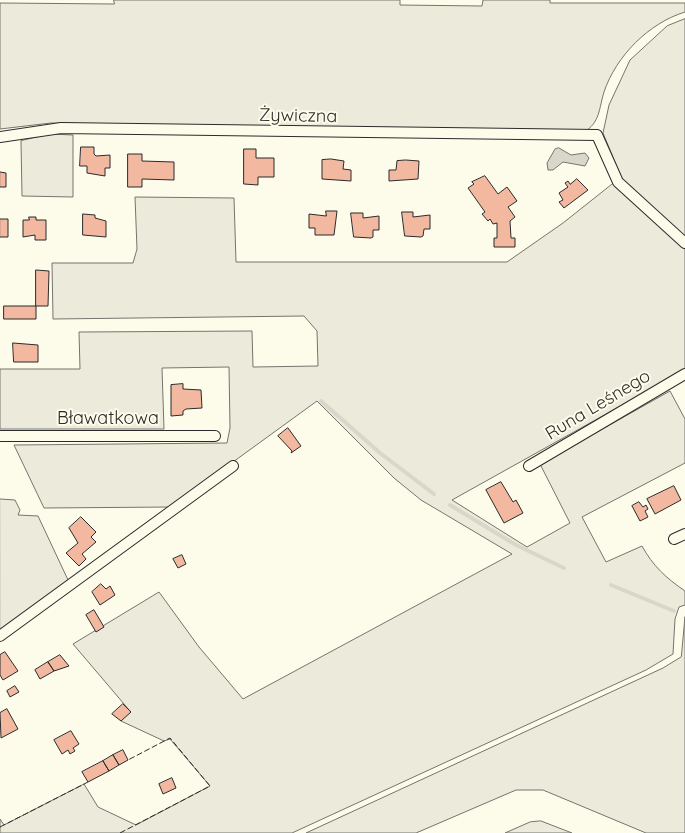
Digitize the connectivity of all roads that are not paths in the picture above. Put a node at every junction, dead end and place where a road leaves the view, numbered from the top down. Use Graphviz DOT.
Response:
graph roads {
  1 [pos="0,137"];
  2 [pos="685,243"];
  3 [pos="685,374"];
  4 [pos="0,436"];
  5 [pos="216,436"];
  6 [pos="233,466"];
  7 [pos="529,466"];
  8 [pos="685,534"];
  9 [pos="674,539"];
  10 [pos="0,636"];
  1 -- 2 [label="street, Żywiczna"];
  3 -- 7 [label="street, Runa Leśnego"];
  4 -- 5 [label="street, Bławatkowa"];
  6 -- 10 [label="street"];
  8 -- 9 [label="street"];
}
